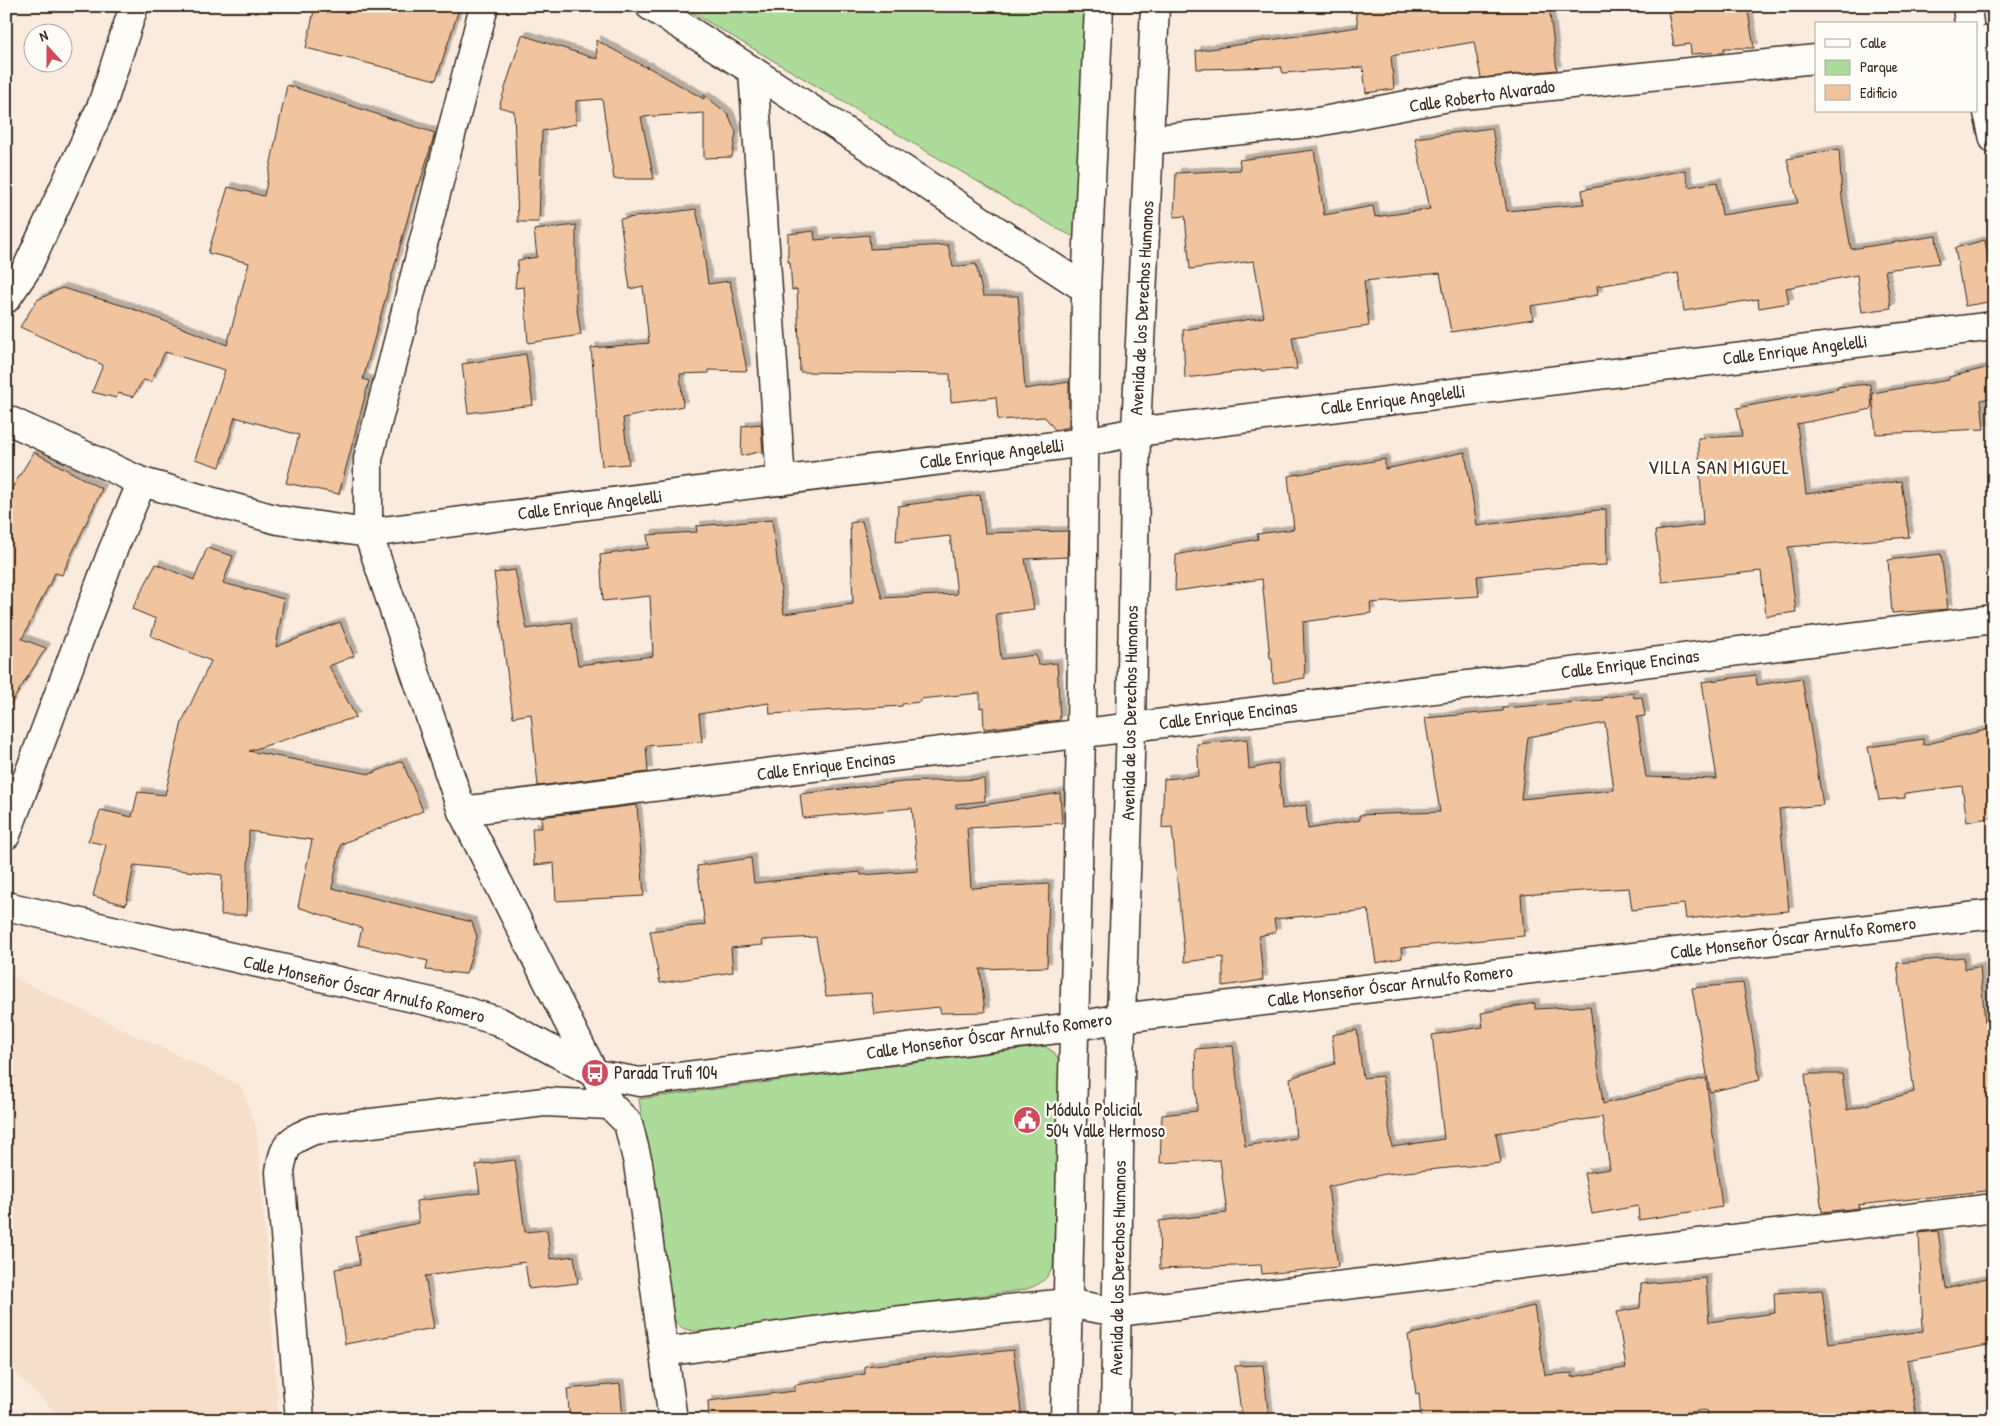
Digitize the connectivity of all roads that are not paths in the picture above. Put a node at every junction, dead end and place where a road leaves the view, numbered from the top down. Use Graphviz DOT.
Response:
graph roads {
  1 [pos="134,6"];
  2 [pos="484,6"];
  3 [pos="650,6"];
  4 [pos="1099,6"];
  5 [pos="1155,6"];
  6 [pos="1967,6"];
  7 [pos="1969,22"];
  8 [pos="1994,40"];
  9 [pos="1978,42"];
  10 [pos="1815,59"];
  11 [pos="1978,69"];
  12 [pos="753,71"];
  13 [pos="1994,138"];
  14 [pos="1150,140"];
  15 [pos="1086,289"];
  16 [pos="6,299"];
  17 [pos="1994,326"];
  18 [pos="6,419"];
  19 [pos="1136,432"];
  20 [pos="1085,442"];
  21 [pos="781,480"];
  22 [pos="142,482"];
  23 [pos="368,532"];
  24 [pos="1994,618"];
  25 [pos="1131,728"];
  26 [pos="1081,734"];
  27 [pos="462,811"];
  28 [pos="6,835"];
  29 [pos="6,906"];
  30 [pos="1994,914"];
  31 [pos="1121,1018"];
  32 [pos="1073,1027"];
  33 [pos="596,1074"];
  34 [pos="610,1105"];
  35 [pos="1994,1208"];
  36 [pos="1067,1303"];
  37 [pos="1117,1312"];
  38 [pos="664,1352"];
  39 [pos="300,1420"];
  40 [pos="673,1420"];
  41 [pos="1065,1420"];
  42 [pos="1115,1420"];
  1 -- 16 [label="street"];
  2 -- 23 [label="street"];
  3 -- 12 [label="street"];
  4 -- 15 [label="street"];
  5 -- 14 [label="street, Avenida de los Derechos Humanos"];
  6 -- 7 [label="street"];
  8 -- 9 [label="street"];
  10 -- 14 [label="street, Calle Roberto Alvarado"];
  11 -- 13 [label="street"];
  12 -- 15 [label="street"];
  12 -- 21 [label="street"];
  14 -- 19 [label="street, Avenida de los Derechos Humanos"];
  15 -- 20 [label="street"];
  17 -- 19 [label="street, Calle Enrique Angelelli"];
  18 -- 22 [label="street, Calle Enrique Angelelli"];
  19 -- 20 [label="street, Calle Enrique Angelelli"];
  19 -- 25 [label="street, Avenida de los Derechos Humanos"];
  20 -- 21 [label="street, Calle Enrique Angelelli"];
  20 -- 26 [label="street"];
  21 -- 23 [label="street, Calle Enrique Angelelli"];
  22 -- 23 [label="street, Calle Enrique Angelelli"];
  22 -- 28 [label="street"];
  23 -- 27 [label="street"];
  24 -- 25 [label="street, Calle Enrique Encinas"];
  25 -- 26 [label="street, Calle Enrique Encinas"];
  25 -- 31 [label="street, Avenida de los Derechos Humanos"];
  26 -- 27 [label="street, Calle Enrique Encinas"];
  26 -- 32 [label="street"];
  27 -- 33 [label="street"];
  29 -- 33 [label="street, Calle Monseñor Óscar Arnulfo Romero"];
  30 -- 31 [label="street, Calle Monseñor Óscar Arnulfo Romero"];
  31 -- 32 [label="street, Calle Monseñor Óscar Arnulfo Romero"];
  31 -- 37 [label="street, Avenida de los Derechos Humanos"];
  32 -- 33 [label="street, Calle Monseñor Óscar Arnulfo Romero"];
  32 -- 36 [label="street"];
  33 -- 34 [label="street"];
  34 -- 38 [label="street"];
  34 -- 39 [label="street"];
  35 -- 37 [label="street"];
  36 -- 37 [label="street"];
  36 -- 38 [label="street"];
  36 -- 41 [label="street"];
  37 -- 42 [label="street, Avenida de los Derechos Humanos"];
  38 -- 40 [label="street"];
}
